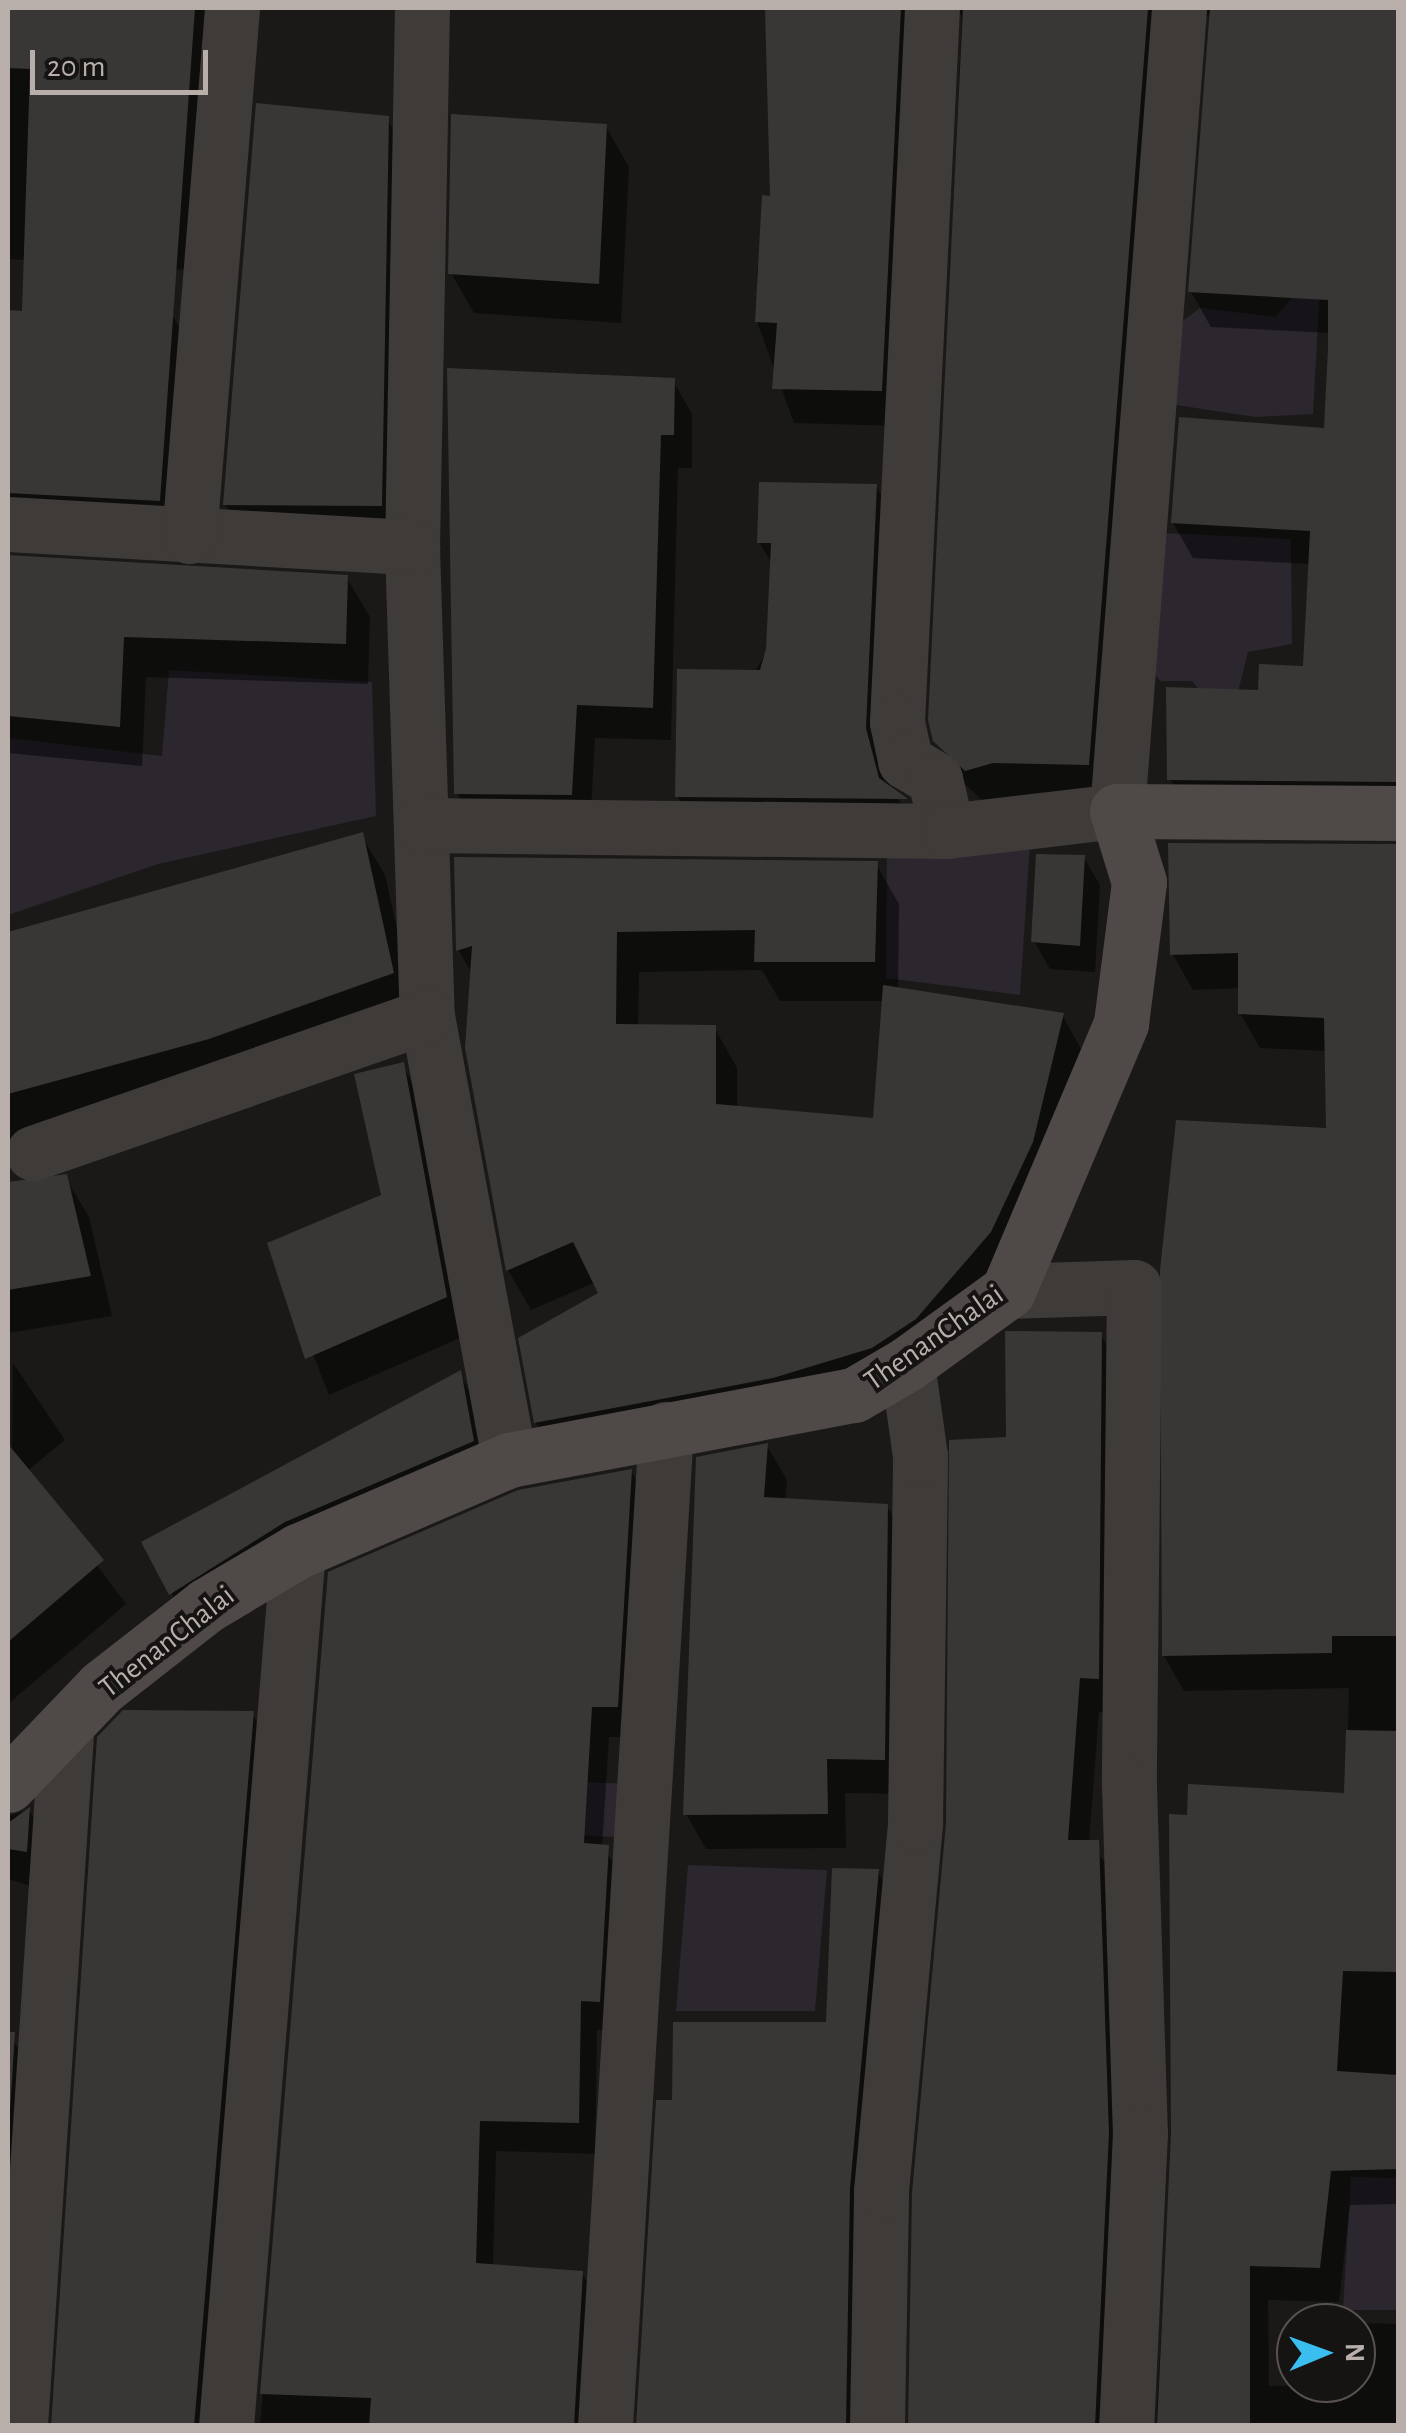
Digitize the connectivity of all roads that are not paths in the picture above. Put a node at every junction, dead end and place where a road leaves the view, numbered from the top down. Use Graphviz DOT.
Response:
graph roads {
  1 [pos="232,8"];
  2 [pos="422,8"];
  3 [pos="932,8"];
  4 [pos="1179,8"];
  5 [pos="8,524"];
  6 [pos="188,536"];
  7 [pos="412,547"];
  8 [pos="1117,811"];
  9 [pos="1398,814"];
  10 [pos="421,825"];
  11 [pos="948,830"];
  12 [pos="427,1016"];
  13 [pos="34,1153"];
  14 [pos="1008,1291"];
  15 [pos="907,1364"];
  16 [pos="666,1428"];
  17 [pos="509,1460"];
  18 [pos="298,1551"];
  19 [pos="66,1734"];
  20 [pos="8,1785"];
  21 [pos="20,2426"];
  22 [pos="226,2426"];
  23 [pos="605,2426"];
  24 [pos="878,2426"];
  25 [pos="1126,2426"];
  1 -- 6 [label="street"];
  2 -- 7 [label="street"];
  3 -- 11 [label="street"];
  4 -- 8 [label="street"];
  5 -- 6 [label="street"];
  6 -- 7 [label="street"];
  7 -- 10 [label="street"];
  8 -- 9 [label="street"];
  8 -- 11 [label="street"];
  8 -- 14 [label="street, ThenanChalai"];
  10 -- 11 [label="street"];
  10 -- 12 [label="street"];
  12 -- 13 [label="street"];
  12 -- 17 [label="street"];
  14 -- 15 [label="street, ThenanChalai"];
  14 -- 25 [label="street"];
  15 -- 16 [label="street, ThenanChalai"];
  15 -- 24 [label="street"];
  16 -- 17 [label="street, ThenanChalai"];
  16 -- 23 [label="street"];
  17 -- 18 [label="street, ThenanChalai"];
  18 -- 19 [label="street, ThenanChalai"];
  18 -- 22 [label="street"];
  19 -- 20 [label="street, ThenanChalai"];
  19 -- 21 [label="street"];
}
